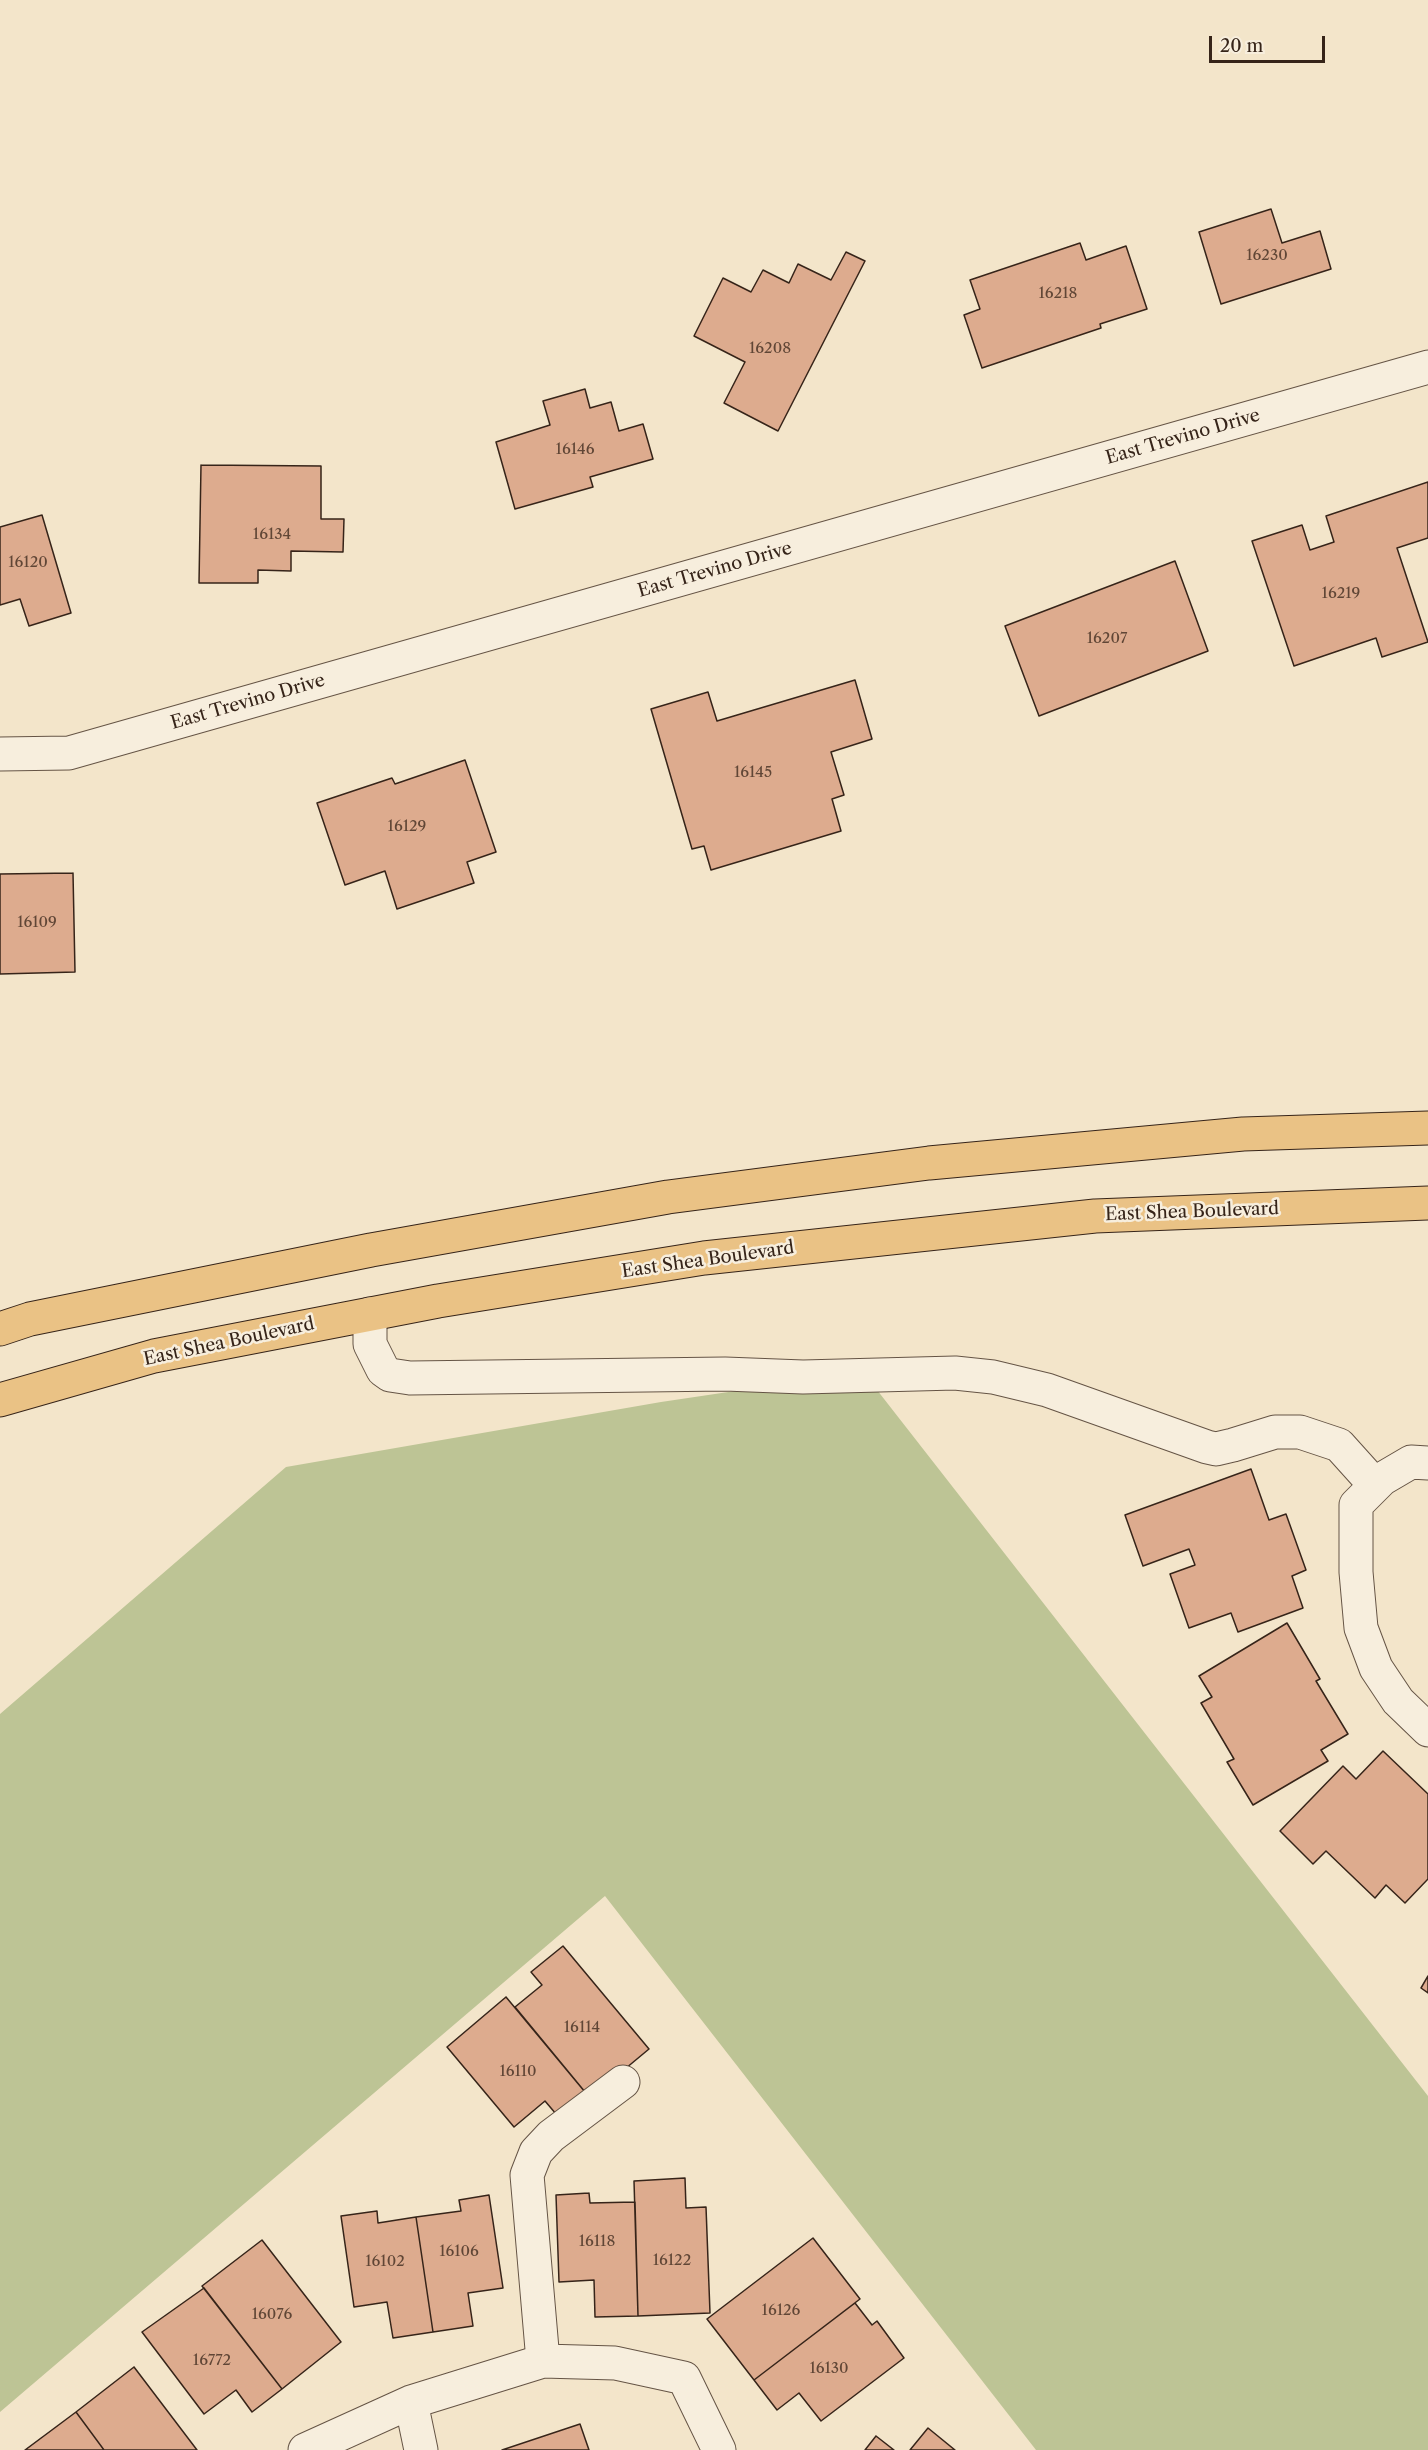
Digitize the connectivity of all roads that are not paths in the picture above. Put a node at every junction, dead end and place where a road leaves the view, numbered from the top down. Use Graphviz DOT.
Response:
graph roads {
  1 [pos="1428,367"];
  2 [pos="0,754"];
  3 [pos="1428,1128"];
  4 [pos="1428,1203"];
  5 [pos="370,1314"];
  6 [pos="0,1329"];
  7 [pos="0,1400"];
  8 [pos="1428,1462"];
  9 [pos="1366,1495"];
  10 [pos="1428,1730"];
  11 [pos="623,2082"];
  12 [pos="543,2361"];
  13 [pos="411,2402"];
  14 [pos="304,2450"];
  15 [pos="421,2450"];
  16 [pos="719,2450"];
  1 -- 2 [label="street, East Trevino Drive"];
  3 -- 6 [label="main road"];
  4 -- 5 [label="main road, East Shea Boulevard"];
  5 -- 7 [label="main road, East Shea Boulevard"];
  5 -- 9 [label="street"];
  8 -- 9 [label="street"];
  9 -- 10 [label="street"];
  11 -- 12 [label="street"];
  12 -- 13 [label="street"];
  12 -- 16 [label="street"];
  13 -- 14 [label="street"];
  13 -- 15 [label="street"];
}
